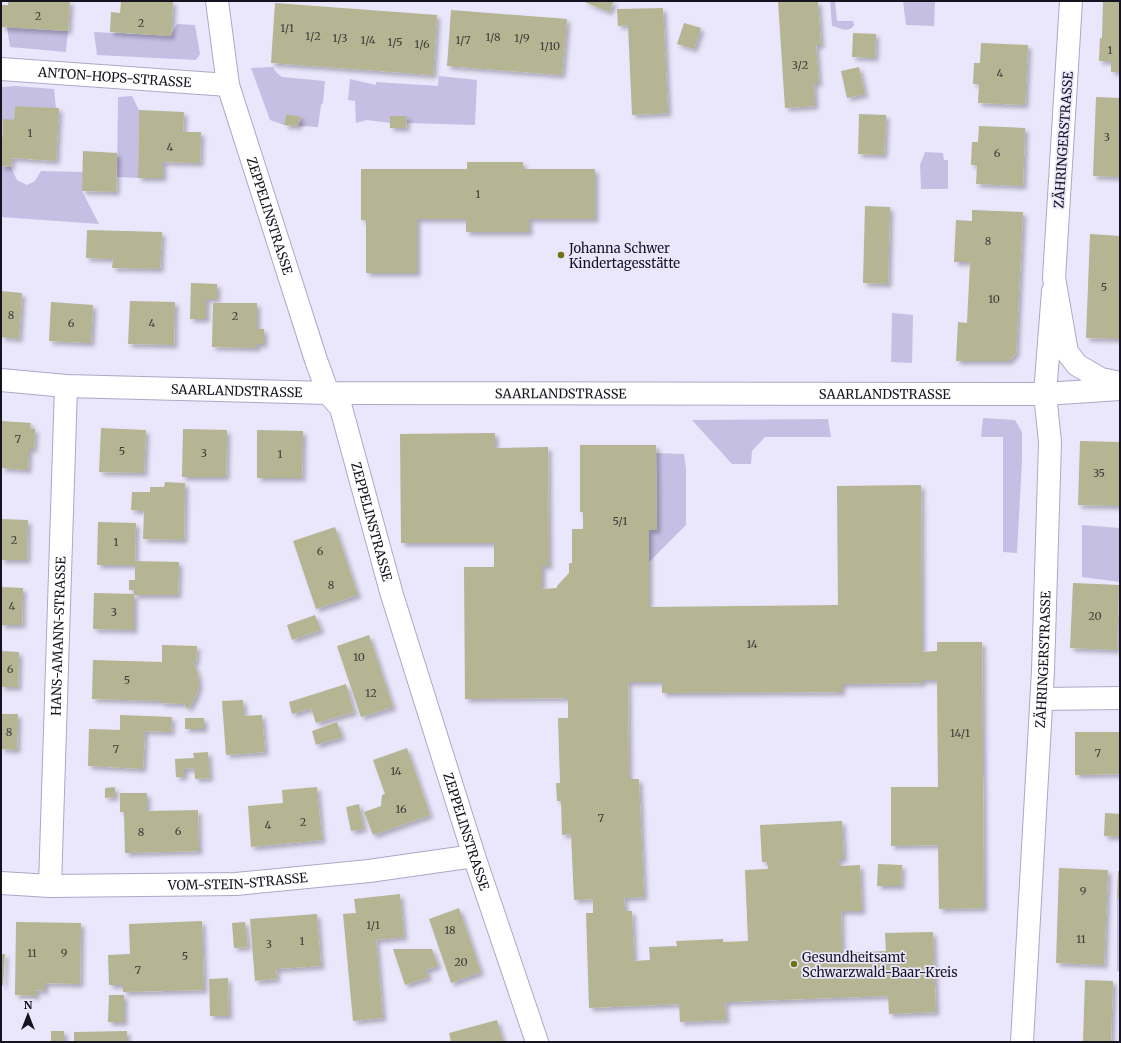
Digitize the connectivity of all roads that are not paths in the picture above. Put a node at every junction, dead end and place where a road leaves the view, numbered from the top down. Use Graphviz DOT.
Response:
graph roads {
  1 [pos="217,1"];
  2 [pos="1071,1"];
  3 [pos="1,69"];
  4 [pos="228,85"];
  5 [pos="1054,278"];
  6 [pos="1,380"];
  7 [pos="1120,383"];
  8 [pos="66,386"];
  9 [pos="1120,389"];
  10 [pos="328,393"];
  11 [pos="1045,394"];
  12 [pos="1120,698"];
  13 [pos="1042,699"];
  14 [pos="474,856"];
  15 [pos="1,883"];
  16 [pos="50,886"];
  17 [pos="537,1042"];
  18 [pos="1022,1042"];
  1 -- 4 [label="street, ZEPPELINSTRASSE"];
  2 -- 5 [label="street, ZÄHRINGERSTRASSE"];
  3 -- 4 [label="street, ANTON-HOPS-STRASSE"];
  4 -- 10 [label="street, ZEPPELINSTRASSE"];
  5 -- 7 [label="street, ZÄHRINGERSTRASSE"];
  5 -- 11 [label="street, ZÄHRINGERSTRASSE"];
  6 -- 8 [label="street, SAARLANDSTRASSE"];
  8 -- 10 [label="street, SAARLANDSTRASSE"];
  8 -- 16 [label="street, HANS-AMANN-STRASSE"];
  9 -- 11 [label="street, SAARLANDSTRASSE"];
  10 -- 11 [label="street, SAARLANDSTRASSE"];
  10 -- 14 [label="street, ZEPPELINSTRASSE"];
  11 -- 13 [label="street, ZÄHRINGERSTRASSE"];
  12 -- 13 [label="street"];
  13 -- 18 [label="street, ZÄHRINGERSTRASSE"];
  14 -- 16 [label="street, VOM-STEIN-STRASSE"];
  14 -- 17 [label="street, ZEPPELINSTRASSE"];
  15 -- 16 [label="street, VOM-STEIN-STRASSE"];
}
